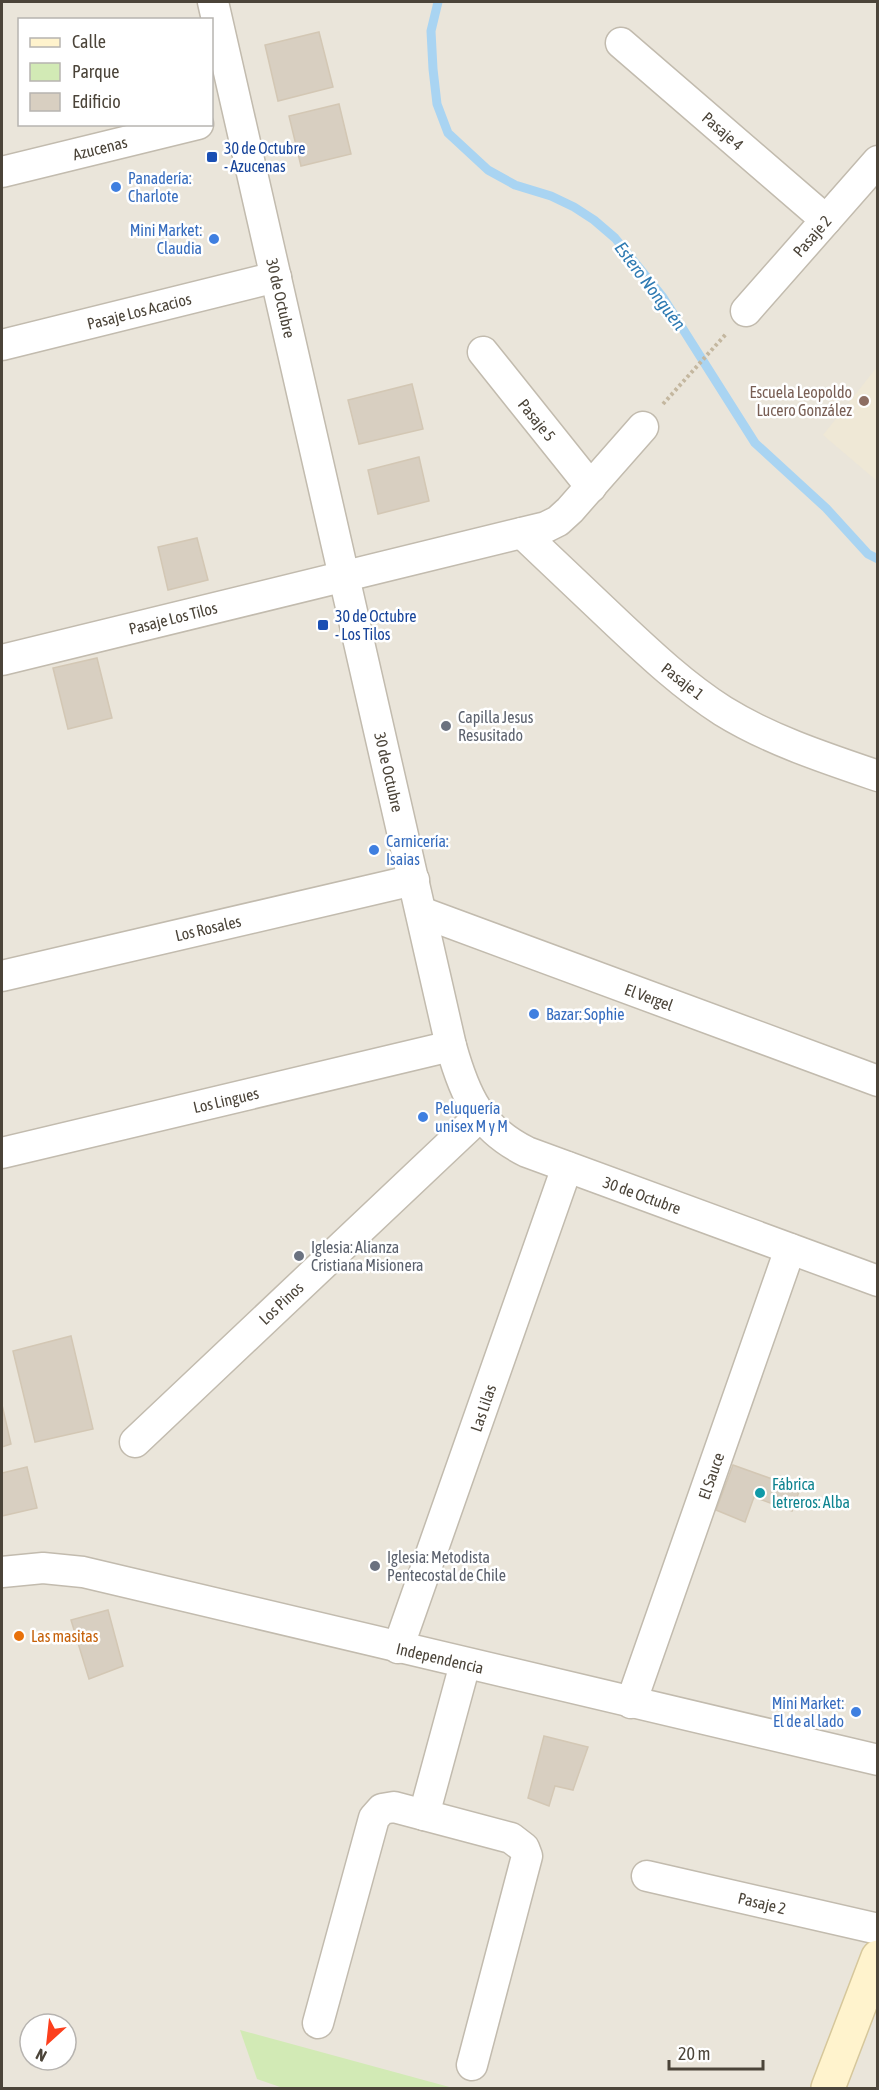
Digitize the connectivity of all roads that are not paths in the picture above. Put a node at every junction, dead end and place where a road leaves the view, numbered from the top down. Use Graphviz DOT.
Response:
graph roads {
  1 [pos="213,2"];
  2 [pos="621,43"];
  3 [pos="225,118"];
  4 [pos="190,126"];
  5 [pos="878,161"];
  6 [pos="2,172"];
  7 [pos="826,220"];
  8 [pos="276,277"];
  9 [pos="746,311"];
  10 [pos="2,345"];
  11 [pos="483,352"];
  12 [pos="643,427"];
  13 [pos="591,487"];
  14 [pos="522,533"];
  15 [pos="344,576"];
  16 [pos="2,660"];
  17 [pos="878,777"];
  18 [pos="414,880"];
  19 [pos="421,912"];
  20 [pos="2,976"];
  21 [pos="451,1046"];
  22 [pos="878,1081"];
  23 [pos="480,1116"];
  24 [pos="2,1153"];
  25 [pos="567,1167"];
  26 [pos="790,1249"];
  27 [pos="878,1281"];
  28 [pos="135,1442"];
  29 [pos="2,1572"];
  30 [pos="399,1648"];
  31 [pos="465,1664"];
  32 [pos="631,1702"];
  33 [pos="878,1760"];
  34 [pos="424,1815"];
  35 [pos="647,1876"];
  36 [pos="878,1929"];
  37 [pos="878,1957"];
  38 [pos="318,2023"];
  39 [pos="472,2064"];
  40 [pos="828,2088"];
  1 -- 3 [label="street, 30 de Octubre"];
  2 -- 7 [label="street, Pasaje 4"];
  3 -- 8 [label="street, 30 de Octubre"];
  4 -- 6 [label="street, Azucenas"];
  5 -- 7 [label="street, Pasaje 2"];
  7 -- 9 [label="street, Pasaje 2"];
  8 -- 10 [label="street, Pasaje Los Acacios"];
  8 -- 15 [label="street, 30 de Octubre"];
  11 -- 13 [label="street, Pasaje 5"];
  12 -- 13 [label="street"];
  13 -- 14 [label="street"];
  14 -- 15 [label="street"];
  14 -- 17 [label="street, Pasaje 1"];
  15 -- 16 [label="street, Pasaje Los Tilos"];
  15 -- 18 [label="street, 30 de Octubre"];
  18 -- 19 [label="street, 30 de Octubre"];
  18 -- 20 [label="street, Los Rosales"];
  19 -- 21 [label="street, 30 de Octubre"];
  19 -- 22 [label="street, El Vergel"];
  21 -- 23 [label="street, 30 de Octubre"];
  21 -- 24 [label="street, Los Lingues"];
  23 -- 25 [label="street, 30 de Octubre"];
  23 -- 28 [label="street, Los Pinos"];
  25 -- 26 [label="street, 30 de Octubre"];
  25 -- 30 [label="street, Las Lilas"];
  26 -- 27 [label="street, 30 de Octubre"];
  26 -- 32 [label="street, El Sauce"];
  29 -- 30 [label="street, Independencia"];
  30 -- 31 [label="street, Independencia"];
  31 -- 32 [label="street, Independencia"];
  31 -- 34 [label="street"];
  32 -- 33 [label="street, Independencia"];
  34 -- 38 [label="street"];
  34 -- 39 [label="street"];
  35 -- 36 [label="street, Pasaje 2"];
  37 -- 40 [label="main road"];
}
